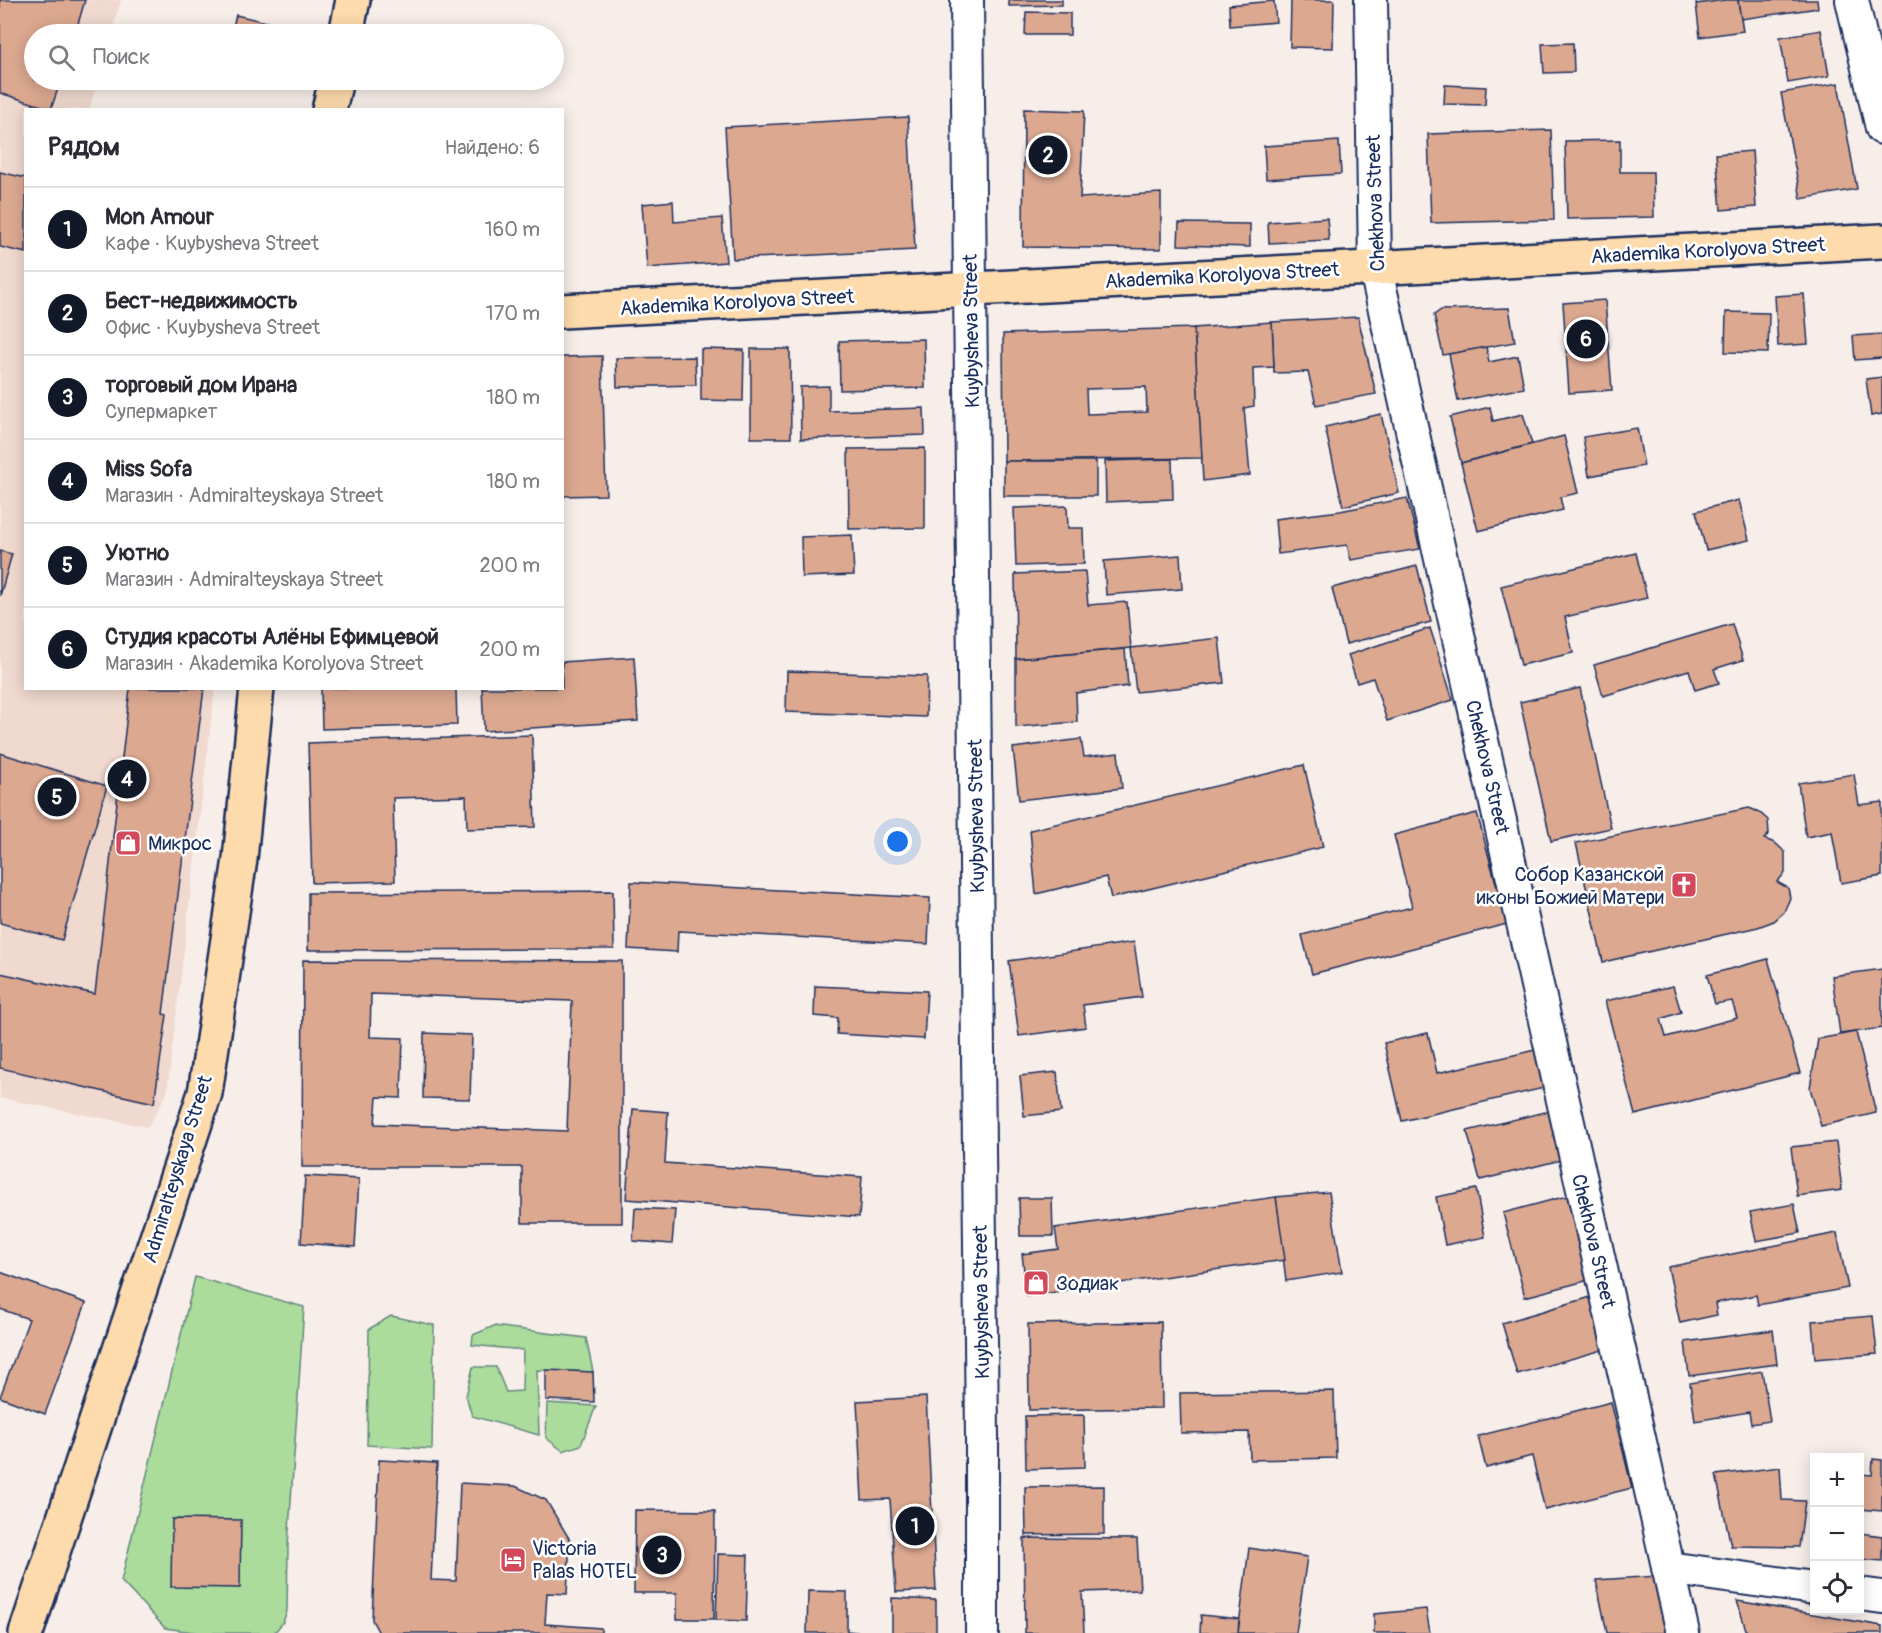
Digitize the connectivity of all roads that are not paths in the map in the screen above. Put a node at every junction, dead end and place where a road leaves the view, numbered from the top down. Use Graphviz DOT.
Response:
graph roads {
  1 [pos="353,0"];
  2 [pos="966,0"];
  3 [pos="1371,0"];
  4 [pos="1852,0"];
  5 [pos="348,24"];
  6 [pos="334,90"];
  7 [pos="329,108"];
  8 [pos="1882,128"];
  9 [pos="1882,241"];
  10 [pos="1375,266"];
  11 [pos="971,290"];
  12 [pos="564,311"];
  13 [pos="257,690"];
  14 [pos="1668,1568"];
  15 [pos="1810,1587"];
  16 [pos="1864,1595"];
  17 [pos="1882,1597"];
  18 [pos="26,1633"];
  19 [pos="982,1633"];
  20 [pos="1683,1633"];
  1 -- 5 [label="main road"];
  2 -- 11 [label="street, Kuybysheva Street"];
  3 -- 10 [label="street, Chekhova Street"];
  4 -- 8 [label="street"];
  6 -- 7 [label="main road"];
  9 -- 10 [label="main road, Akademika Korolyova Street"];
  10 -- 11 [label="main road, Akademika Korolyova Street"];
  10 -- 14 [label="street, Chekhova Street"];
  11 -- 12 [label="main road, Akademika Korolyova Street"];
  11 -- 19 [label="street, Kuybysheva Street"];
  13 -- 18 [label="main road, Admiralteyskaya Street"];
  14 -- 15 [label="street"];
  14 -- 20 [label="street, Chekhova Street"];
  16 -- 17 [label="street"];
}
